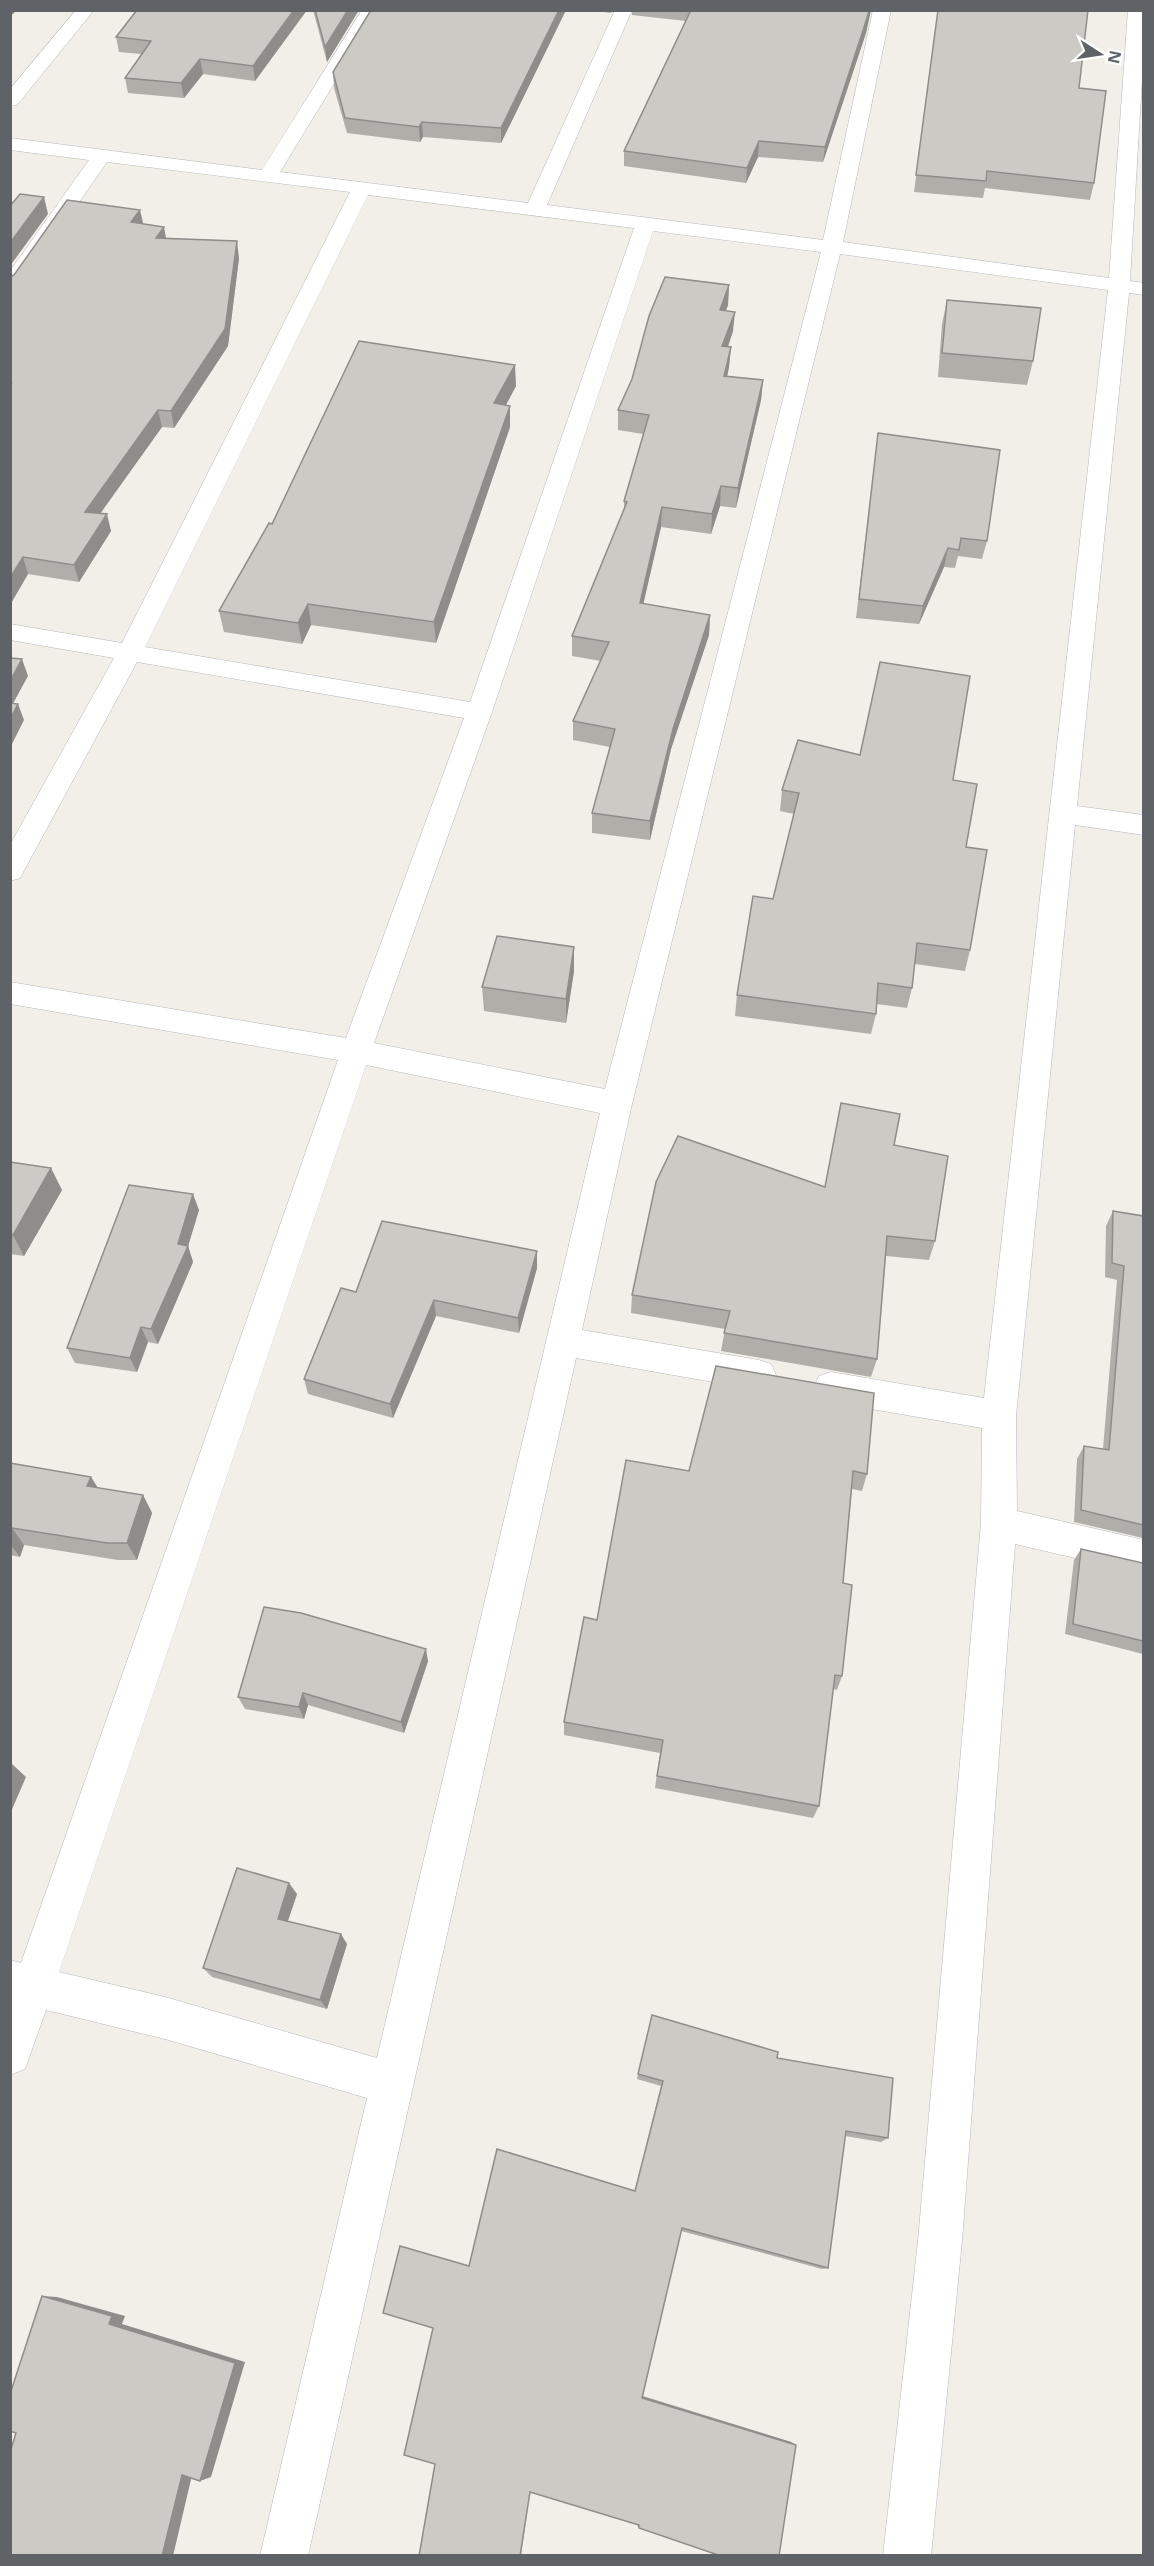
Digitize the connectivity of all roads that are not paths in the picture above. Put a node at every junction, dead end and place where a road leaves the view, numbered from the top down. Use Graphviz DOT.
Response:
graph roads {
  1 [pos="86,10"];
  2 [pos="371,10"];
  3 [pos="624,10"];
  4 [pos="882,10"];
  5 [pos="1137,10"];
  6 [pos="10,101"];
  7 [pos="10,144"];
  8 [pos="102,155"];
  9 [pos="268,176"];
  10 [pos="362,188"];
  11 [pos="535,209"];
  12 [pos="645,225"];
  13 [pos="832,247"];
  14 [pos="10,286"];
  15 [pos="1131,288"];
  16 [pos="10,632"];
  17 [pos="130,651"];
  18 [pos="479,712"];
  19 [pos="1063,814"];
  20 [pos="1143,825"];
  21 [pos="10,871"];
  22 [pos="10,993"];
  23 [pos="356,1051"];
  24 [pos="617,1104"];
  25 [pos="563,1341"];
  26 [pos="999,1416"];
  27 [pos="999,1523"];
  28 [pos="1143,1557"];
  29 [pos="22,1984"];
  30 [pos="10,2054"];
  31 [pos="393,2084"];
  32 [pos="284,2556"];
  33 [pos="907,2556"];
  1 -- 6 [label="street"];
  2 -- 9 [label="street"];
  3 -- 11 [label="street"];
  4 -- 13 [label="street"];
  5 -- 15 [label="street"];
  7 -- 8 [label="street"];
  8 -- 9 [label="street"];
  8 -- 14 [label="street"];
  9 -- 10 [label="street"];
  10 -- 11 [label="street"];
  10 -- 17 [label="street"];
  11 -- 12 [label="street"];
  12 -- 13 [label="street"];
  12 -- 18 [label="street"];
  13 -- 15 [label="street"];
  13 -- 24 [label="street"];
  15 -- 19 [label="street"];
  16 -- 17 [label="street"];
  17 -- 18 [label="street"];
  17 -- 21 [label="street"];
  18 -- 23 [label="street"];
  19 -- 20 [label="street"];
  19 -- 26 [label="street"];
  22 -- 23 [label="street"];
  23 -- 24 [label="street"];
  23 -- 29 [label="street"];
  24 -- 25 [label="street"];
  25 -- 26 [label="street"];
  25 -- 31 [label="street"];
  26 -- 27 [label="street"];
  27 -- 28 [label="street"];
  27 -- 33 [label="street"];
  29 -- 30 [label="street"];
  29 -- 31 [label="street"];
  31 -- 32 [label="street"];
}
